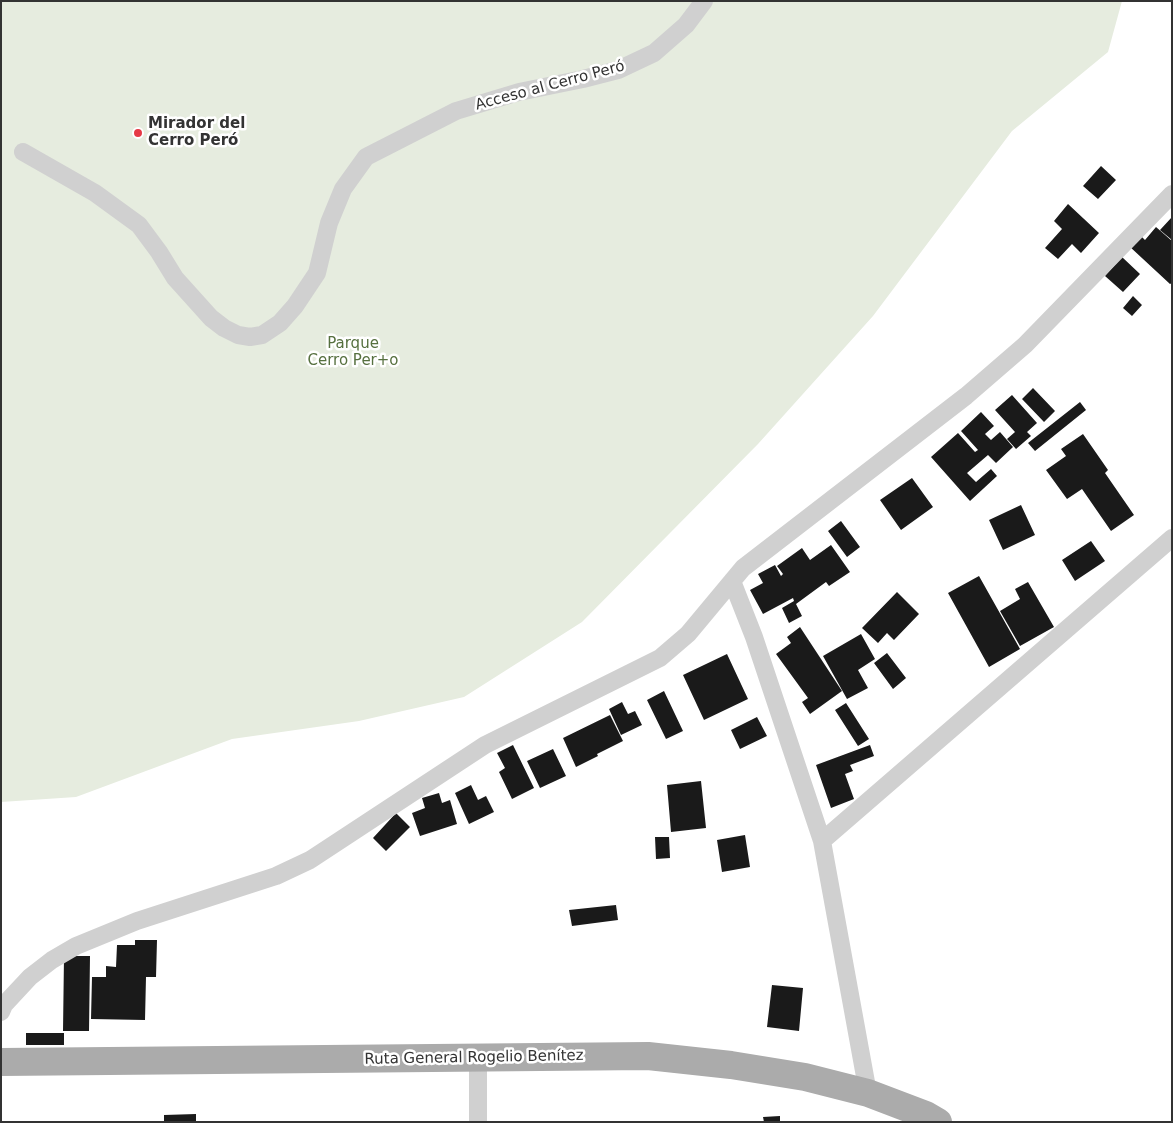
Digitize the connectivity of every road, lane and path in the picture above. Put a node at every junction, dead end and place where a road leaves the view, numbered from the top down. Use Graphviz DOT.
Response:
graph roads {
  1 [pos="704,1"];
  2 [pos="23,152"];
  3 [pos="1172,194"];
  4 [pos="1172,538"];
  5 [pos="732,581"];
  6 [pos="822,841"];
  7 [pos="1,1012"];
  8 [pos="478,1058"];
  9 [pos="1,1062"];
  10 [pos="868,1093"];
  11 [pos="478,1122"];
  12 [pos="938,1122"];
  1 -- 2 [label="street, Acceso al Cerro Peró"];
  3 -- 5 [label="street"];
  4 -- 6 [label="street"];
  5 -- 6 [label="street"];
  5 -- 7 [label="street"];
  6 -- 10 [label="street"];
  8 -- 9 [label="main road, Ruta General Rogelio Benítez"];
  8 -- 10 [label="main road, Ruta General Rogelio Benítez"];
  8 -- 11 [label="street"];
  10 -- 12 [label="main road, Ruta General Rogelio Benítez"];
}
